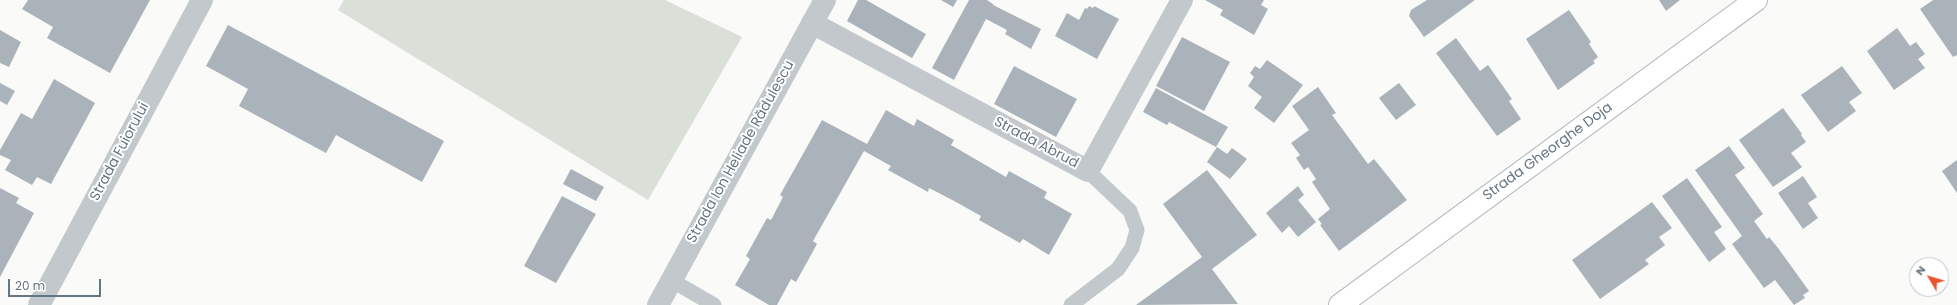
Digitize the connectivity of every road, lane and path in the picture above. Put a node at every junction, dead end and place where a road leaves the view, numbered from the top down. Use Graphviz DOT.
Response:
graph roads {
  1 [pos="202,0"];
  2 [pos="825,0"];
  3 [pos="1182,0"];
  4 [pos="1756,0"];
  5 [pos="812,23"];
  6 [pos="1088,171"];
  7 [pos="670,280"];
  8 [pos="38,305"];
  9 [pos="658,305"];
  10 [pos="714,305"];
  11 [pos="1071,305"];
  12 [pos="1340,305"];
  1 -- 8 [label="street, Strada Fuiorului"];
  2 -- 5 [label="street, Strada Ion Heliade Rădulescu"];
  3 -- 6 [label="street, Strada Abrud"];
  4 -- 12 [label="main road, Strada Gheorghe Doja"];
  5 -- 6 [label="street, Strada Abrud"];
  5 -- 7 [label="street, Strada Ion Heliade Rădulescu"];
  6 -- 11 [label="lane"];
  7 -- 9 [label="street, Strada Ion Heliade Rădulescu"];
  7 -- 10 [label="lane"];
}
